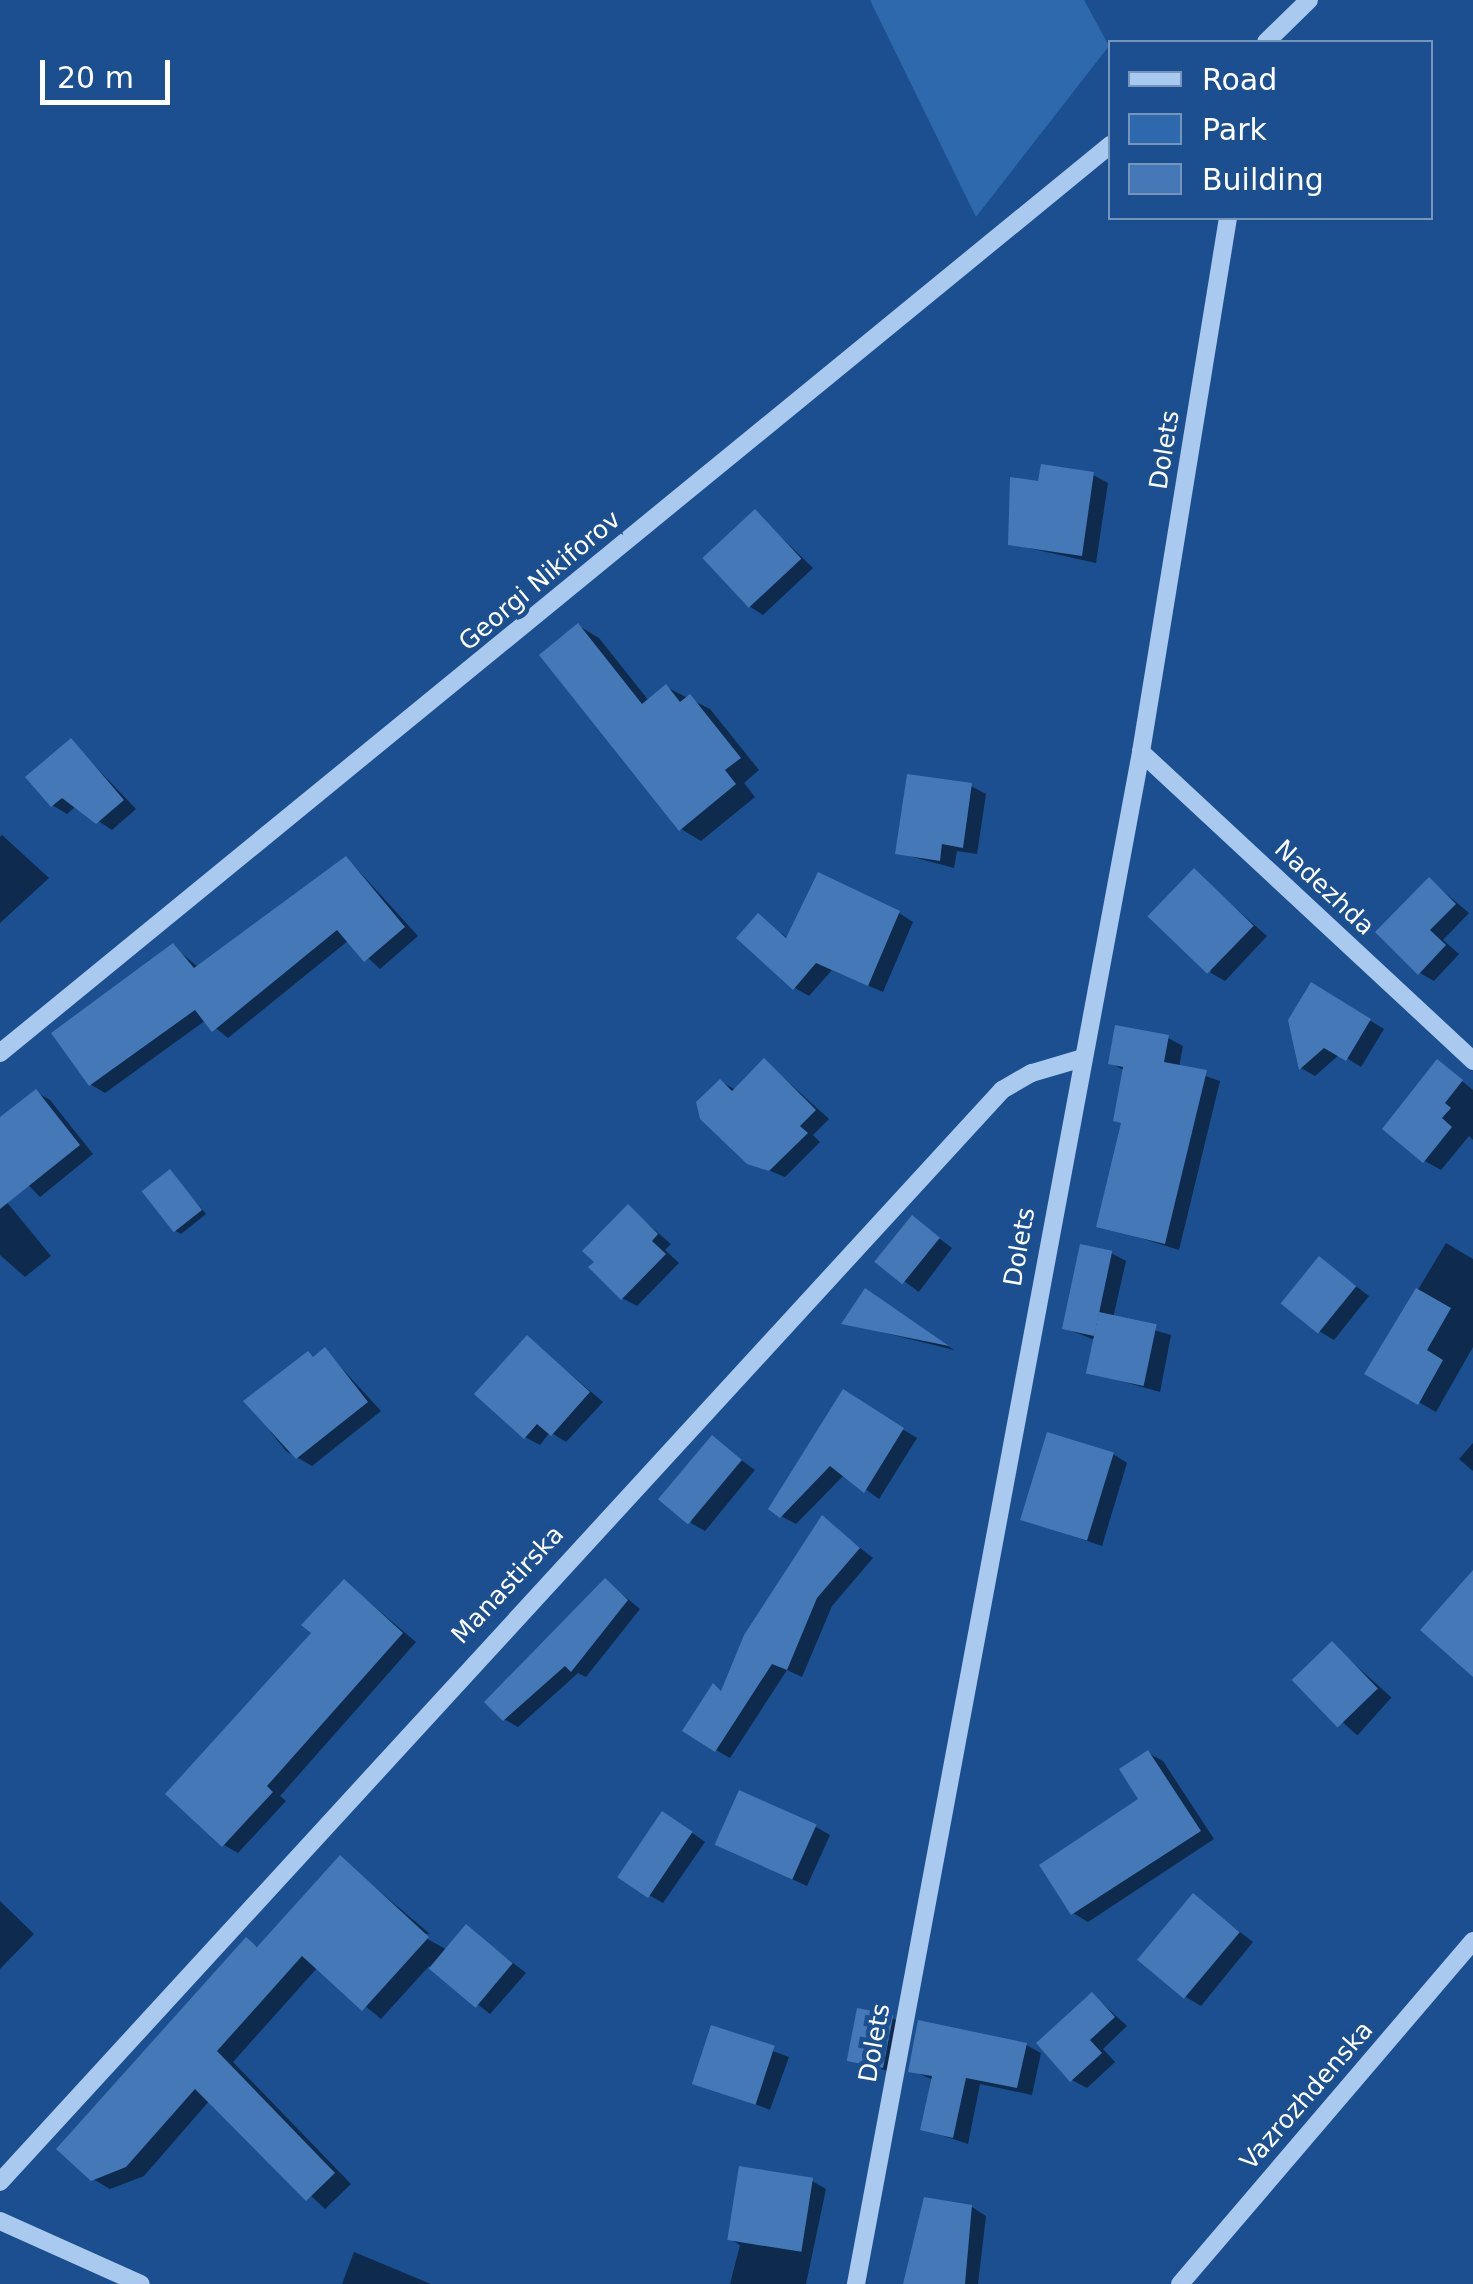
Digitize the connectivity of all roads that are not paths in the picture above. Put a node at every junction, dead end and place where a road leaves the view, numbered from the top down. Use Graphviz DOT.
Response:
graph roads {
  1 [pos="1309,0"];
  2 [pos="1268,40"];
  3 [pos="1108,147"];
  4 [pos="1228,220"];
  5 [pos="1142,752"];
  6 [pos="0,1053"];
  7 [pos="1080,1058"];
  8 [pos="1473,1060"];
  9 [pos="1473,1941"];
  10 [pos="0,2182"];
  11 [pos="0,2221"];
  12 [pos="141,2284"];
  13 [pos="856,2284"];
  14 [pos="1180,2284"];
  1 -- 2 [label="street"];
  3 -- 6 [label="street, Georgi Nikiforov"];
  4 -- 5 [label="street, Dolets"];
  5 -- 7 [label="street, Dolets"];
  5 -- 8 [label="street, Nadezhda"];
  7 -- 10 [label="street, Manastirska"];
  7 -- 13 [label="street, Dolets"];
  9 -- 14 [label="street, Vazrozhdenska"];
  11 -- 12 [label="street"];
}
